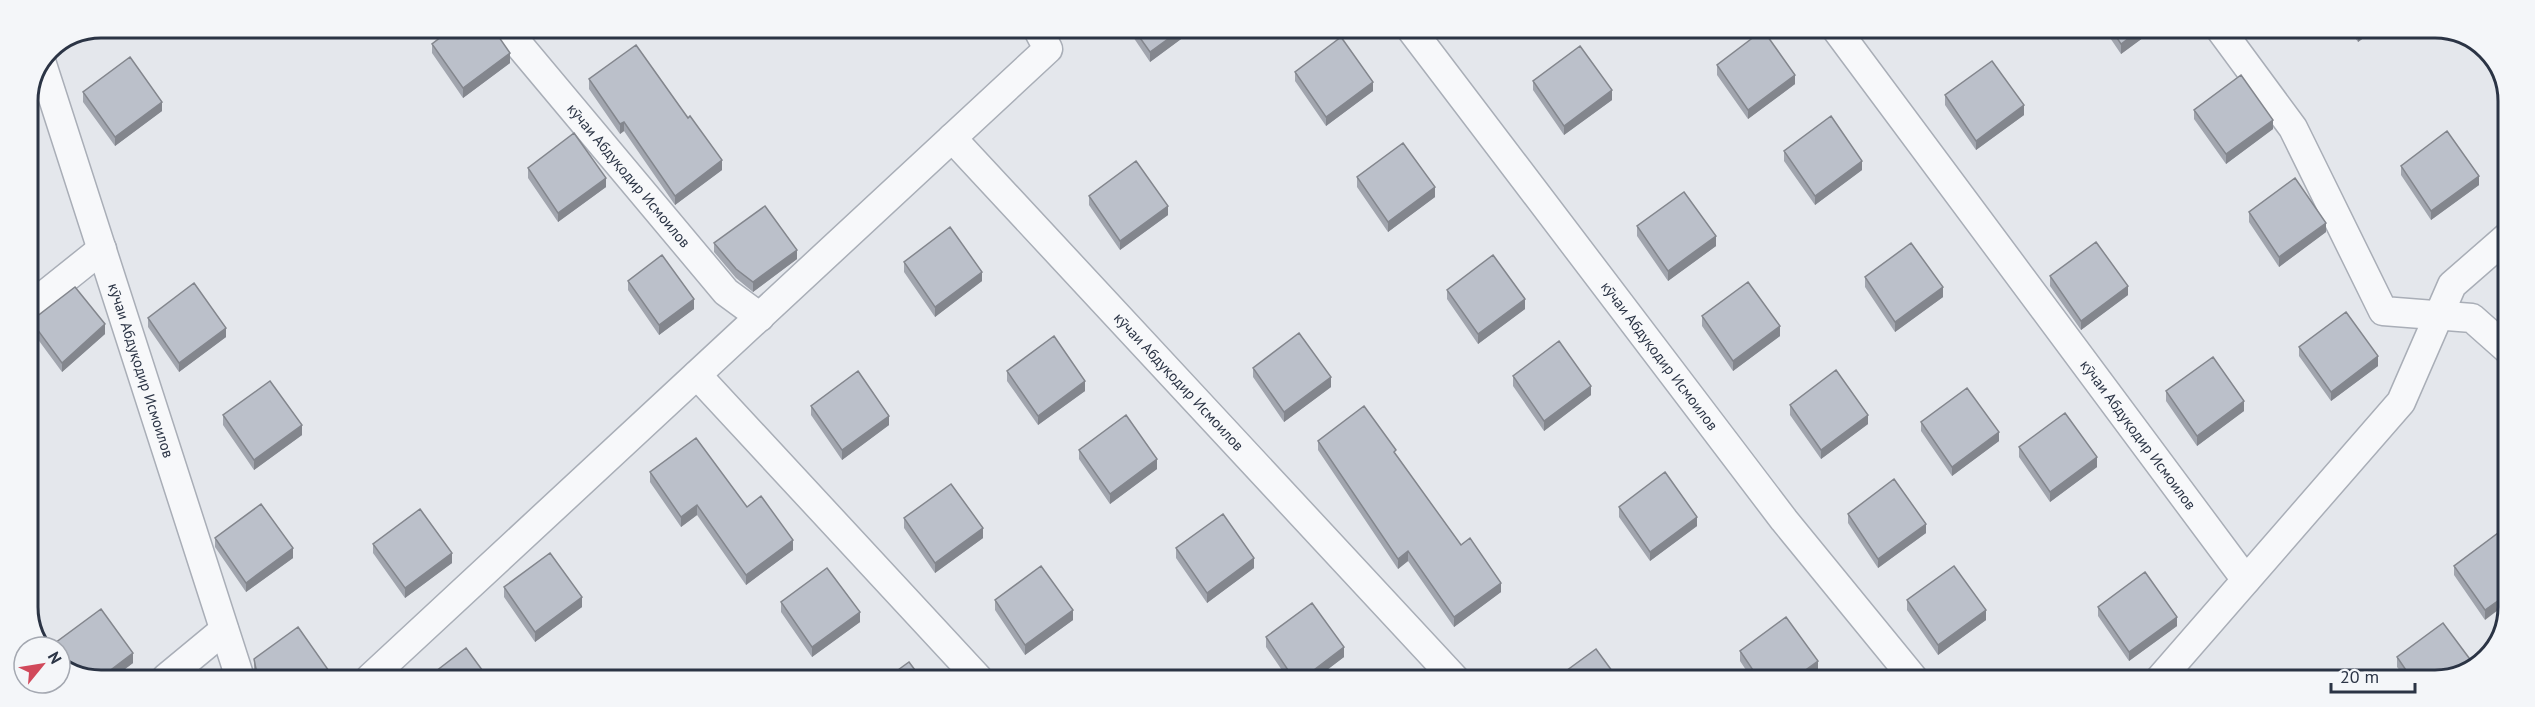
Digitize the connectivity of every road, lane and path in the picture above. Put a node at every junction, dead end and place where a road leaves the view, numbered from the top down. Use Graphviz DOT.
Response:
graph roads {
  1 [pos="512,37"];
  2 [pos="1042,37"];
  3 [pos="1417,37"];
  4 [pos="1842,37"];
  5 [pos="2226,37"];
  6 [pos="45,72"];
  7 [pos="952,138"];
  8 [pos="2497,245"];
  9 [pos="102,249"];
  10 [pos="37,301"];
  11 [pos="2437,315"];
  12 [pos="760,317"];
  13 [pos="2497,340"];
  14 [pos="697,375"];
  15 [pos="2246,580"];
  16 [pos="224,630"];
  17 [pos="176,670"];
  18 [pos="237,670"];
  19 [pos="379,670"];
  20 [pos="971,670"];
  21 [pos="1447,670"];
  22 [pos="1906,670"];
  23 [pos="2168,670"];
  1 -- 12 [label="street, кӯчаи Абдуқодир Исмоилов"];
  2 -- 7 [label="street"];
  3 -- 22 [label="street, кӯчаи Абдуқодир Исмоилов"];
  4 -- 15 [label="street, кӯчаи Абдуқодир Исмоилов"];
  5 -- 11 [label="street"];
  6 -- 9 [label="street, кӯчаи Абдуқодир Исмоилов"];
  7 -- 12 [label="street"];
  7 -- 21 [label="street, кӯчаи Абдуқодир Исмоилов"];
  8 -- 11 [label="street"];
  9 -- 10 [label="street"];
  9 -- 16 [label="street, кӯчаи Абдуқодир Исмоилов"];
  11 -- 13 [label="street"];
  11 -- 15 [label="street"];
  12 -- 14 [label="street"];
  14 -- 19 [label="street"];
  14 -- 20 [label="street"];
  15 -- 23 [label="street"];
  16 -- 17 [label="street"];
  16 -- 18 [label="street, кӯчаи Абдуқодир Исмоилов"];
}
